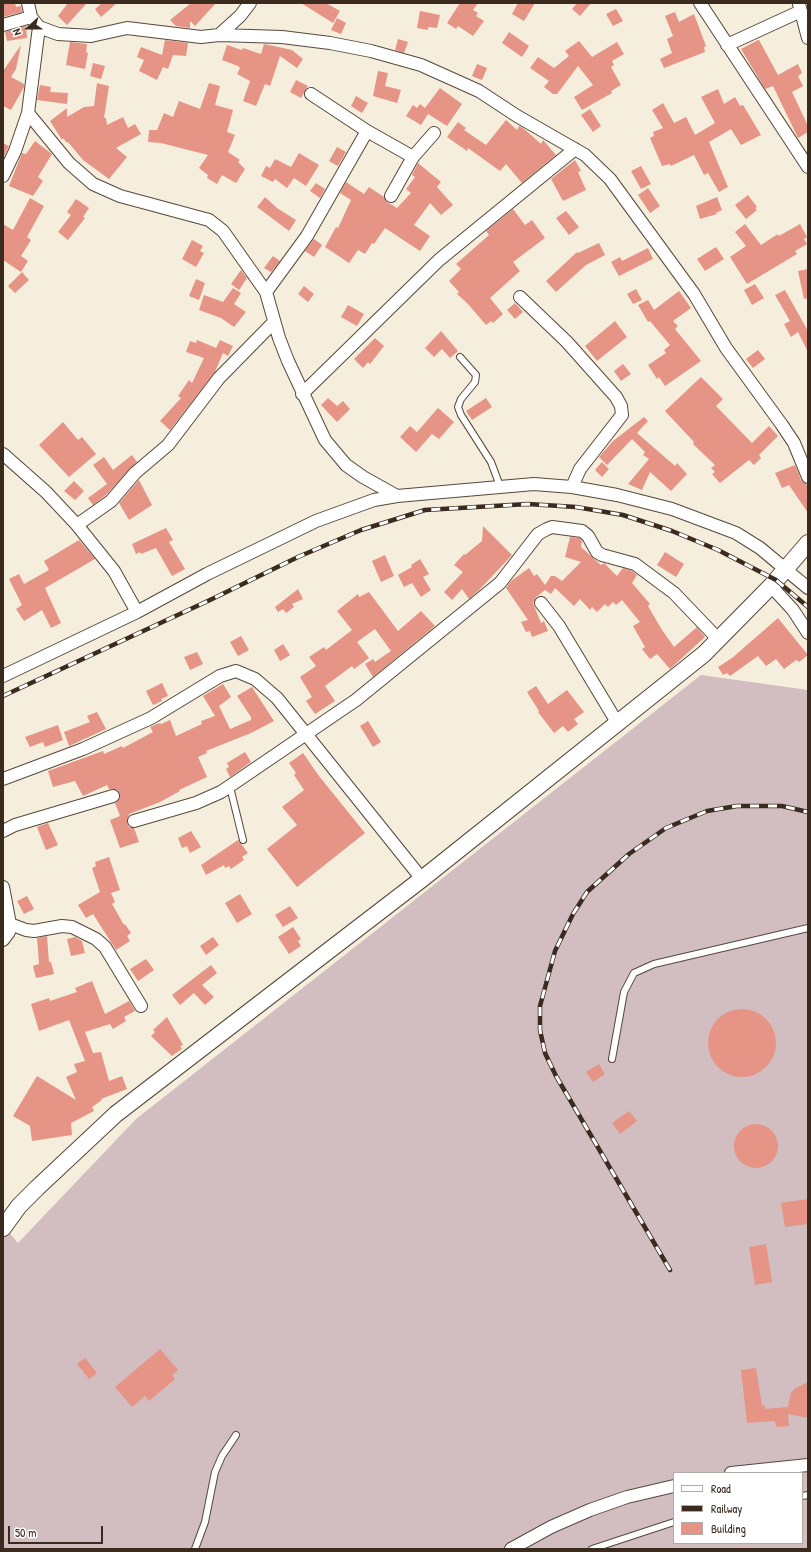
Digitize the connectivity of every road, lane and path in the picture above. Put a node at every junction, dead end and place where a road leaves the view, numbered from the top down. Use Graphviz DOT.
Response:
graph roads {
  1 [pos="28,3"];
  2 [pos="250,3"];
  3 [pos="700,3"];
  4 [pos="800,7"];
  5 [pos="31,17"];
  6 [pos="3,24"];
  7 [pos="39,27"];
  8 [pos="219,35"];
  9 [pos="808,38"];
  10 [pos="727,45"];
  11 [pos="311,94"];
  12 [pos="28,113"];
  13 [pos="367,131"];
  14 [pos="434,133"];
  15 [pos="575,149"];
  16 [pos="413,156"];
  17 [pos="808,166"];
  18 [pos="3,176"];
  19 [pos="391,196"];
  20 [pos="266,292"];
  21 [pos="520,297"];
  22 [pos="274,322"];
  23 [pos="460,357"];
  24 [pos="302,394"];
  25 [pos="3,454"];
  26 [pos="808,477"];
  27 [pos="500,486"];
  28 [pos="572,487"];
  29 [pos="397,496"];
  30 [pos="77,525"];
  31 [pos="808,543"];
  32 [pos="785,569"];
  33 [pos="771,586"];
  34 [pos="808,588"];
  35 [pos="541,603"];
  36 [pos="137,612"];
  37 [pos="808,633"];
  38 [pos="718,640"];
  39 [pos="3,676"];
  40 [pos="618,724"];
  41 [pos="307,734"];
  42 [pos="3,779"];
  43 [pos="230,787"];
  44 [pos="113,796"];
  45 [pos="134,821"];
  46 [pos="3,831"];
  47 [pos="243,840"];
  48 [pos="422,880"];
  49 [pos="3,887"];
  50 [pos="10,924"];
  51 [pos="808,928"];
  52 [pos="3,940"];
  53 [pos="141,1006"];
  54 [pos="612,1059"];
  55 [pos="3,1228"];
  56 [pos="236,1435"];
  57 [pos="808,1465"];
  58 [pos="741,1472"];
  59 [pos="673,1486"];
  60 [pos="673,1522"];
  61 [pos="195,1549"];
  62 [pos="511,1549"];
  63 [pos="592,1549"];
  1 -- 5 [label="street"];
  2 -- 8 [label="street"];
  3 -- 10 [label="street"];
  4 -- 9 [label="street"];
  4 -- 10 [label="street"];
  5 -- 6 [label="street"];
  5 -- 7 [label="street"];
  7 -- 8 [label="street"];
  7 -- 12 [label="street"];
  8 -- 15 [label="street"];
  10 -- 17 [label="street"];
  11 -- 13 [label="street"];
  12 -- 18 [label="street"];
  12 -- 20 [label="street"];
  13 -- 16 [label="street"];
  13 -- 20 [label="street"];
  14 -- 16 [label="street"];
  15 -- 24 [label="street"];
  15 -- 26 [label="street"];
  16 -- 19 [label="street"];
  20 -- 22 [label="street"];
  21 -- 28 [label="street"];
  22 -- 24 [label="street"];
  22 -- 30 [label="street"];
  23 -- 27 [label="lane"];
  24 -- 29 [label="street"];
  25 -- 30 [label="street"];
  27 -- 28 [label="street"];
  27 -- 29 [label="street"];
  28 -- 32 [label="street"];
  29 -- 36 [label="street"];
  30 -- 36 [label="street"];
  31 -- 32 [label="street"];
  32 -- 33 [label="street"];
  32 -- 34 [label="street"];
  33 -- 37 [label="street"];
  33 -- 38 [label="street"];
  35 -- 40 [label="street"];
  36 -- 39 [label="street"];
  38 -- 40 [label="street"];
  38 -- 41 [label="street"];
  40 -- 48 [label="street"];
  41 -- 42 [label="street"];
  41 -- 43 [label="street"];
  41 -- 48 [label="street"];
  43 -- 45 [label="street"];
  43 -- 47 [label="lane"];
  44 -- 46 [label="street"];
  48 -- 55 [label="street"];
  49 -- 50 [label="street"];
  50 -- 52 [label="street"];
  50 -- 53 [label="street"];
  51 -- 54 [label="lane"];
  56 -- 61 [label="lane"];
  57 -- 58 [label="street"];
  59 -- 62 [label="street"];
  60 -- 63 [label="lane"];
}
